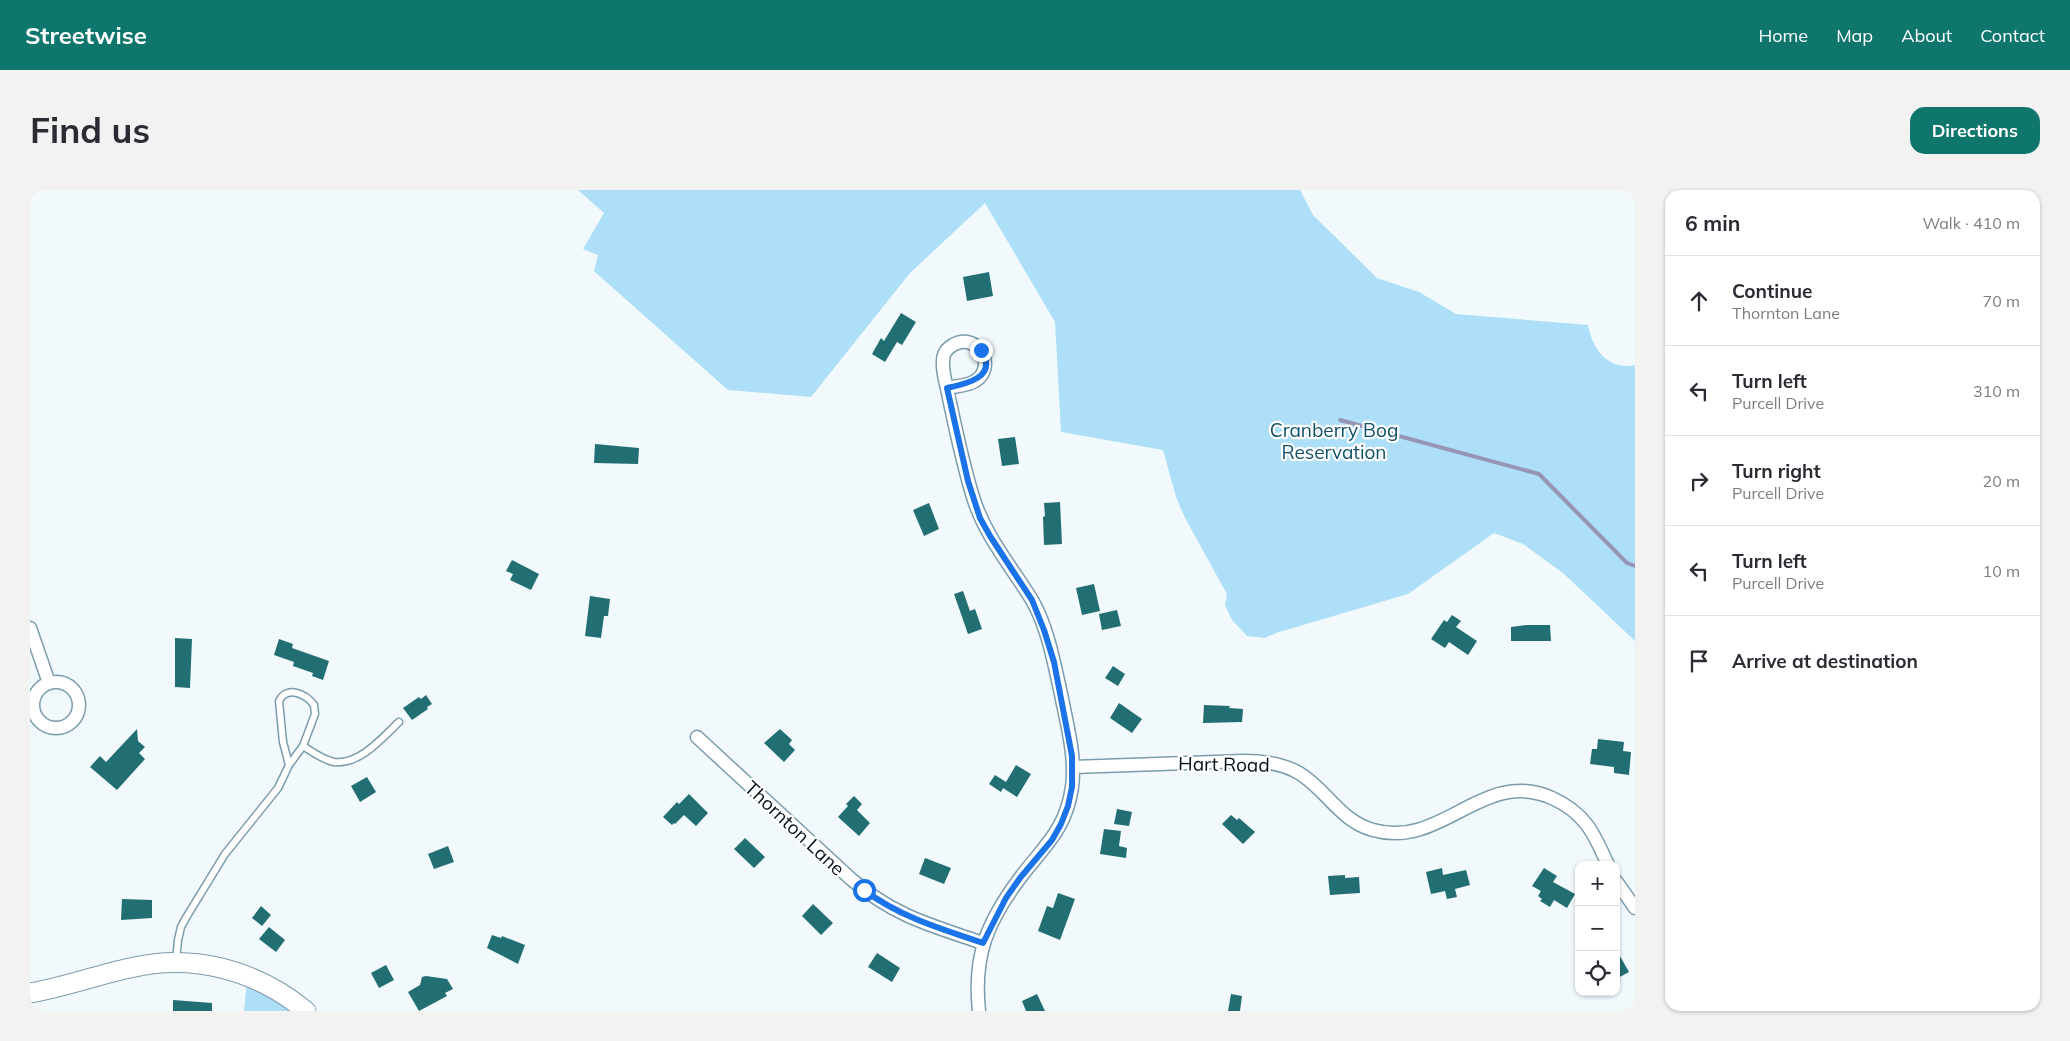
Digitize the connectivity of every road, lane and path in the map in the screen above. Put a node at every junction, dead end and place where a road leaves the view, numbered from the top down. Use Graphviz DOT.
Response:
graph roads {
  1 [pos="947,388"];
  2 [pos="30,628"];
  3 [pos="49,683"];
  4 [pos="400,722"];
  5 [pos="697,737"];
  6 [pos="303,746"];
  7 [pos="289,765"];
  8 [pos="1073,767"];
  9 [pos="1606,861"];
  10 [pos="1620,887"];
  11 [pos="1635,908"];
  12 [pos="983,943"];
  13 [pos="176,962"];
  14 [pos="30,993"];
  15 [pos="306,1011"];
  16 [pos="979,1011"];
  1 -- 8 [label="street"];
  2 -- 3 [label="street"];
  4 -- 6 [label="lane"];
  5 -- 12 [label="street, Thornton Lane"];
  6 -- 7 [label="lane"];
  6 -- 7 [label="lane"];
  7 -- 13 [label="lane"];
  8 -- 9 [label="street, Hart Road"];
  8 -- 12 [label="street"];
  10 -- 11 [label="street"];
  12 -- 16 [label="street"];
  13 -- 14 [label="main road"];
  13 -- 15 [label="main road"];
}
